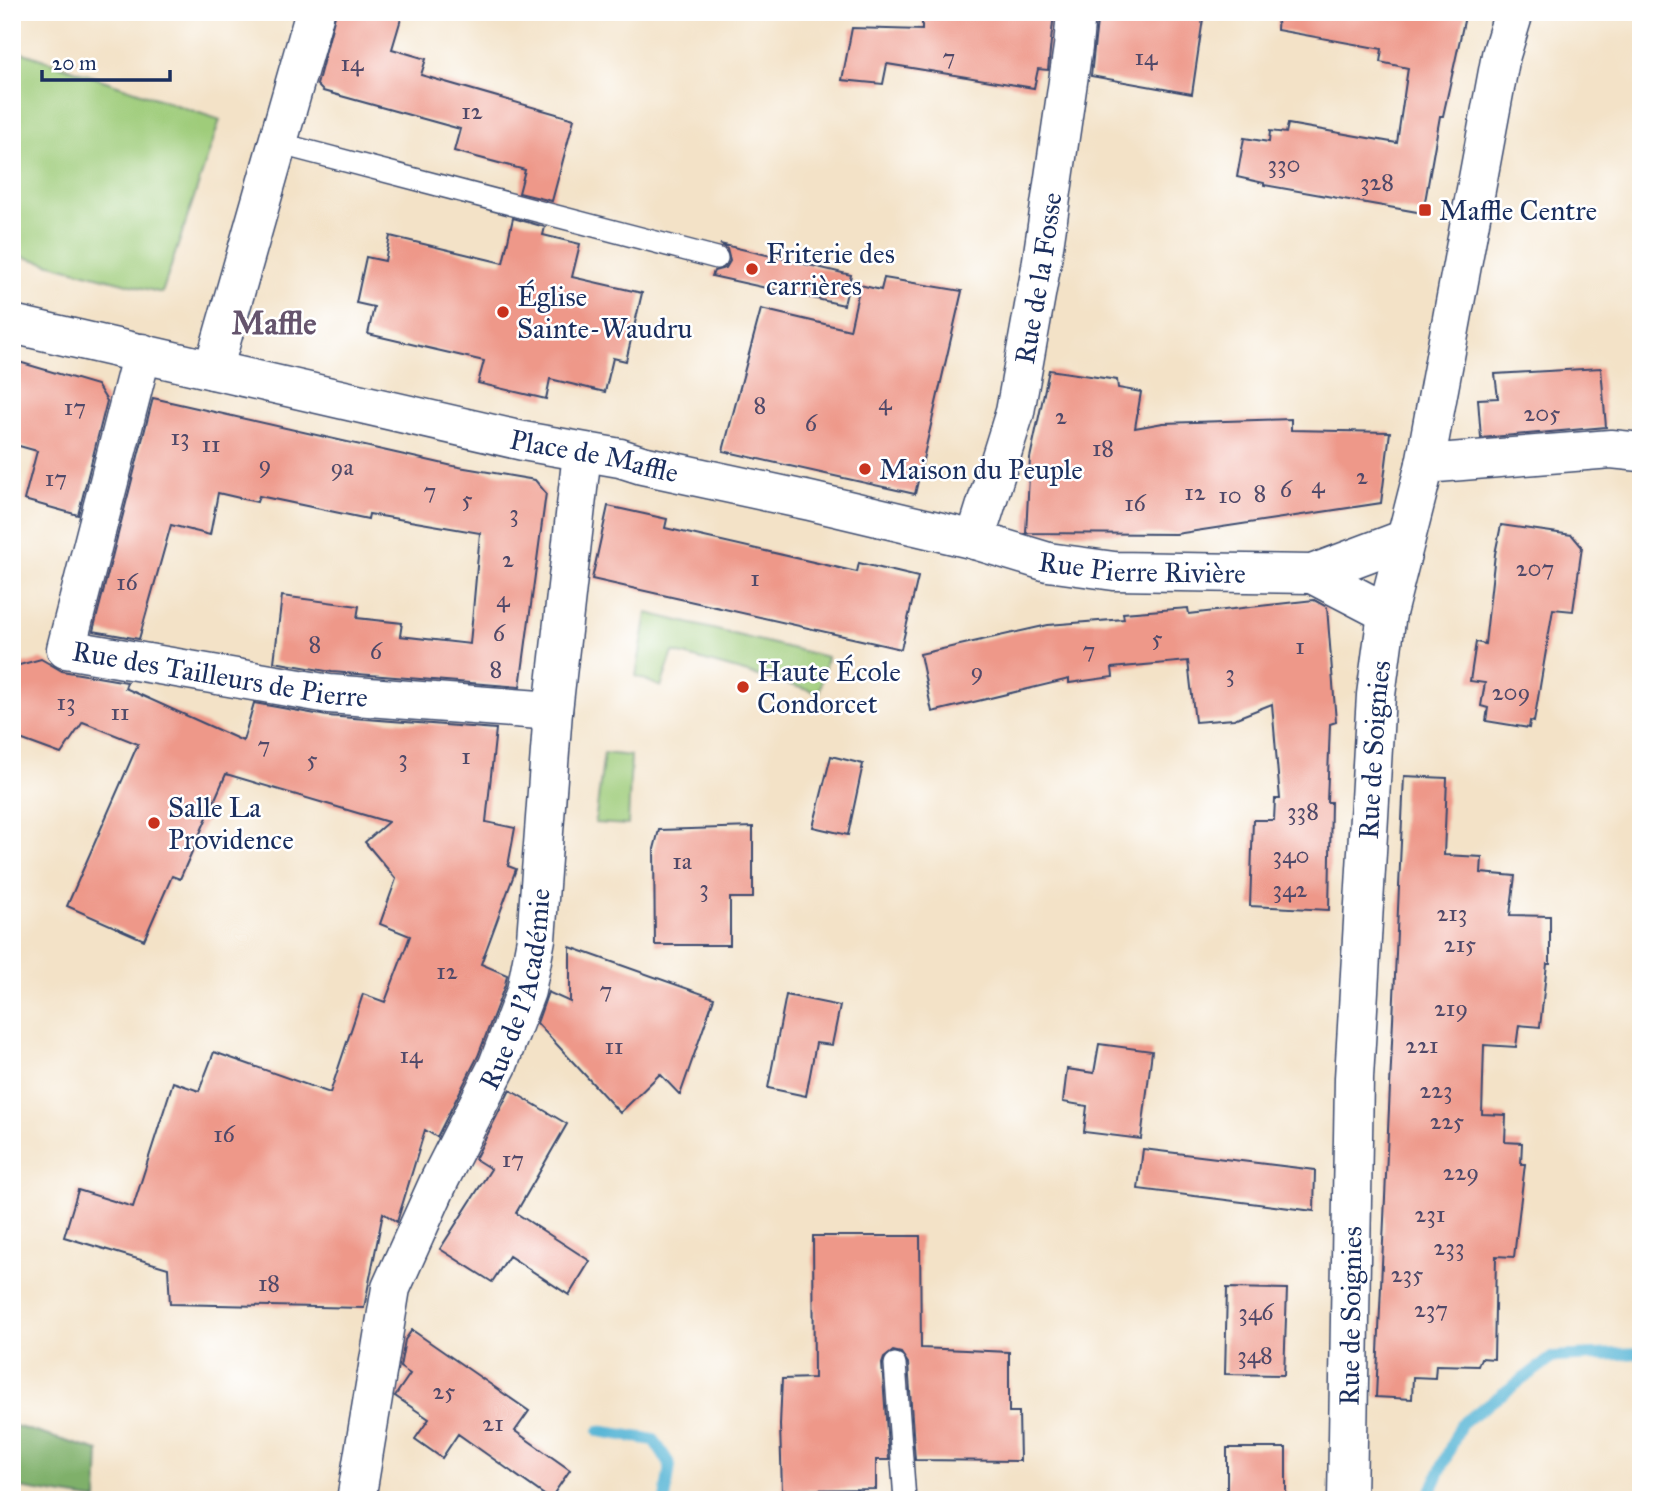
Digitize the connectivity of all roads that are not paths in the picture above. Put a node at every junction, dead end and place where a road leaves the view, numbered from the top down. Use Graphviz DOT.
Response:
graph roads {
  1 [pos="315,12"];
  2 [pos="1076,12"];
  3 [pos="1514,12"];
  4 [pos="277,143"];
  5 [pos="717,258"];
  6 [pos="12,324"];
  7 [pos="142,353"];
  8 [pos="213,370"];
  9 [pos="1641,452"];
  10 [pos="582,453"];
  11 [pos="1425,464"];
  12 [pos="1405,539"];
  13 [pos="975,540"];
  14 [pos="1312,574"];
  15 [pos="1387,613"];
  16 [pos="553,710"];
  17 [pos="895,1364"];
  18 [pos="356,1500"];
  19 [pos="905,1500"];
  20 [pos="1348,1500"];
  1 -- 4 [label="street"];
  2 -- 13 [label="street, Rue de la Fosse"];
  3 -- 11 [label="street, Rue de Soignies"];
  4 -- 5 [label="lane"];
  4 -- 8 [label="street"];
  6 -- 7 [label="street, Place de Maffle"];
  7 -- 8 [label="street, Place de Maffle"];
  7 -- 16 [label="street, Rue des Tailleurs de Pierre"];
  8 -- 10 [label="street, Place de Maffle"];
  9 -- 11 [label="street"];
  10 -- 13 [label="street, Place de Maffle"];
  10 -- 16 [label="street, Rue de l'Académie"];
  11 -- 12 [label="street, Rue de Soignies"];
  12 -- 14 [label="street, Rue Pierre Rivière"];
  12 -- 15 [label="street, Rue de Soignies"];
  13 -- 14 [label="street, Rue Pierre Rivière"];
  14 -- 15 [label="street, Rue Pierre Rivière"];
  15 -- 20 [label="street, Rue de Soignies"];
  16 -- 18 [label="street, Rue de l'Académie"];
  17 -- 19 [label="lane"];
}
